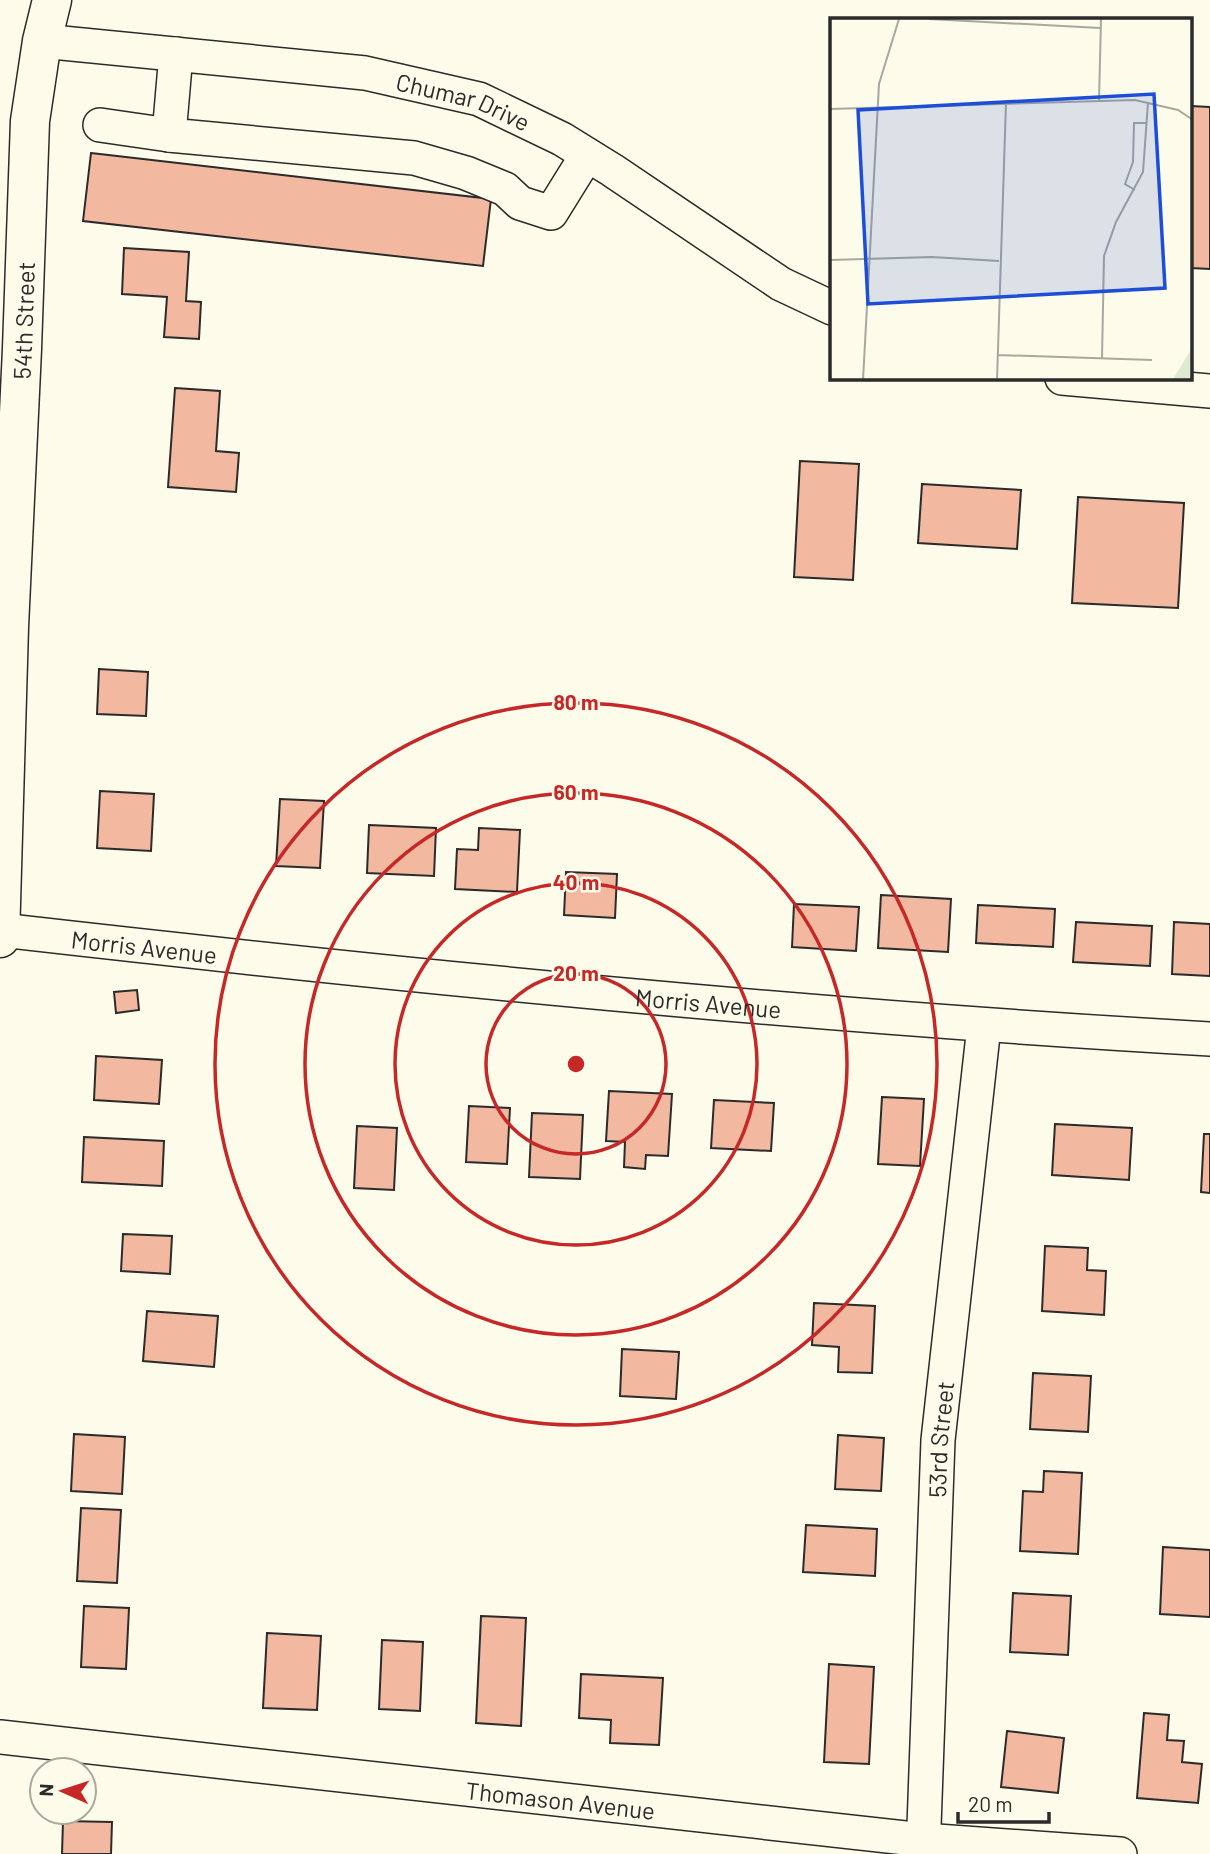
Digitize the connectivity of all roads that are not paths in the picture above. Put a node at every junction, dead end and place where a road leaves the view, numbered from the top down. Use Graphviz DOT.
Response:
graph roads {
  1 [pos="52,0"];
  2 [pos="43,41"];
  3 [pos="176,54"];
  4 [pos="100,125"];
  5 [pos="169,135"];
  6 [pos="587,155"];
  7 [pos="830,307"];
  8 [pos="11,348"];
  9 [pos="1085,380"];
  10 [pos="1210,391"];
  11 [pos="0,929"];
  12 [pos="0,938"];
  13 [pos="984,1026"];
  14 [pos="1210,1038"];
  15 [pos="0,1737"];
  16 [pos="923,1847"];
  17 [pos="1120,1854"];
  1 -- 2 [label="main road, 54th Street"];
  2 -- 3 [label="street, Chumar Drive"];
  2 -- 8 [label="main road, 54th Street"];
  3 -- 5 [label="street"];
  3 -- 6 [label="street, Chumar Drive"];
  4 -- 5 [label="street"];
  5 -- 6 [label="street"];
  6 -- 7 [label="street, Chumar Drive"];
  8 -- 11 [label="main road, 54th Street"];
  9 -- 10 [label="street"];
  11 -- 12 [label="main road, 54th Street"];
  11 -- 13 [label="street, Morris Avenue"];
  13 -- 14 [label="street, Morris Avenue"];
  13 -- 16 [label="street, 53rd Street"];
  15 -- 16 [label="street, Thomason Avenue"];
  16 -- 17 [label="street, Thomason Avenue"];
}
